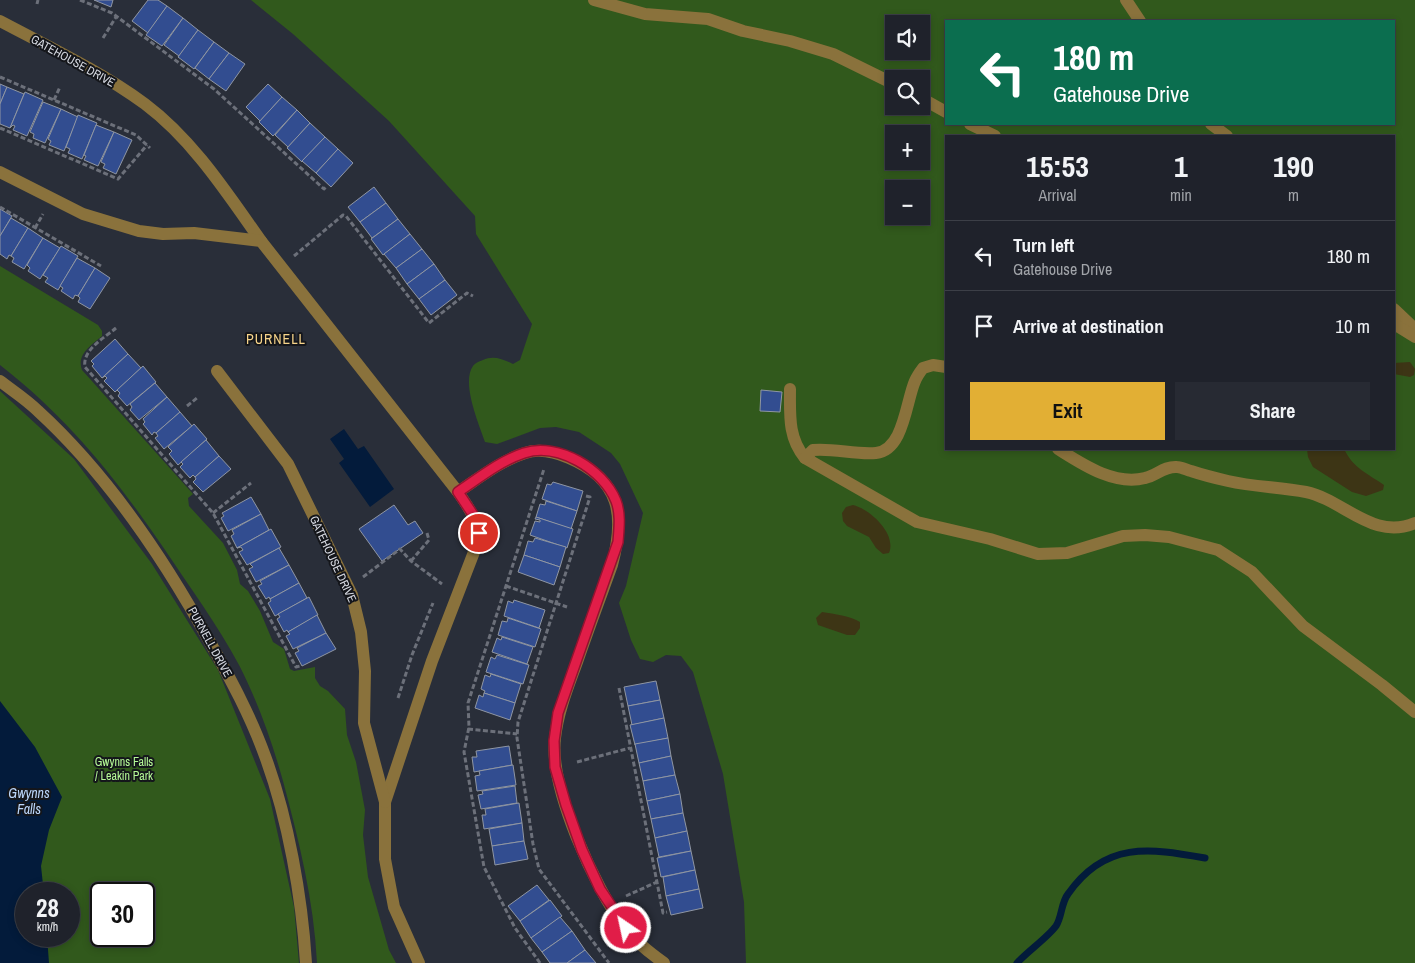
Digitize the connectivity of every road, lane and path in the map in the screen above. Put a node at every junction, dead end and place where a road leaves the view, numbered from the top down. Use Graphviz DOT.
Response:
graph roads {
  1 [pos="80,0"];
  2 [pos="594,0"];
  3 [pos="1126,0"];
  4 [pos="116,17"];
  5 [pos="1139,20"];
  6 [pos="0,21"];
  7 [pos="104,38"];
  8 [pos="0,77"];
  9 [pos="885,80"];
  10 [pos="60,87"];
  11 [pos="54,100"];
  12 [pos="930,103"];
  13 [pos="945,111"];
  14 [pos="972,125"];
  15 [pos="1212,125"];
  16 [pos="0,128"];
  17 [pos="993,135"];
  18 [pos="1226,135"];
  19 [pos="0,172"];
  20 [pos="327,186"];
  21 [pos="0,207"];
  22 [pos="43,214"];
  23 [pos="35,228"];
  24 [pos="261,241"];
  25 [pos="292,258"];
  26 [pos="101,266"];
  27 [pos="473,296"];
  28 [pos="1395,311"];
  29 [pos="1395,325"];
  30 [pos="116,328"];
  31 [pos="1415,329"];
  32 [pos="1415,337"];
  33 [pos="945,367"];
  34 [pos="217,371"];
  35 [pos="0,381"];
  36 [pos="790,389"];
  37 [pos="197,398"];
  38 [pos="187,406"];
  39 [pos="1060,450"];
  40 [pos="806,458"];
  41 [pos="545,466"];
  42 [pos="251,483"];
  43 [pos="458,492"];
  44 [pos="213,512"];
  45 [pos="1415,523"];
  46 [pos="427,533"];
  47 [pos="411,561"];
  48 [pos="506,586"];
  49 [pos="348,588"];
  50 [pos="459,590"];
  51 [pos="567,607"];
  52 [pos="300,666"];
  53 [pos="619,688"];
  54 [pos="1415,712"];
  55 [pos="468,730"];
  56 [pos="517,734"];
  57 [pos="630,748"];
  58 [pos="577,762"];
  59 [pos="385,802"];
  60 [pos="657,882"];
  61 [pos="620,899"];
  62 [pos="667,912"];
  63 [pos="306,963"];
  64 [pos="419,963"];
  65 [pos="540,963"];
  66 [pos="664,963"];
  1 -- 4 [label="path"];
  2 -- 9 [label="street"];
  3 -- 5 [label="street"];
  4 -- 7 [label="path"];
  4 -- 20 [label="path"];
  6 -- 24 [label="street, GATEHOUSE DRIVE"];
  8 -- 11 [label="path"];
  10 -- 11 [label="path"];
  11 -- 16 [label="path"];
  12 -- 13 [label="street"];
  14 -- 17 [label="street"];
  15 -- 18 [label="street"];
  19 -- 24 [label="street"];
  21 -- 23 [label="path"];
  22 -- 23 [label="path"];
  23 -- 26 [label="path"];
  24 -- 43 [label="street, GATEHOUSE DRIVE"];
  25 -- 27 [label="path"];
  28 -- 31 [label="street"];
  29 -- 32 [label="street"];
  30 -- 44 [label="path"];
  33 -- 40 [label="street"];
  34 -- 49 [label="street, GATEHOUSE DRIVE"];
  35 -- 63 [label="street, PURNELL DRIVE"];
  36 -- 40 [label="street"];
  37 -- 38 [label="path"];
  39 -- 45 [label="street"];
  40 -- 54 [label="street"];
  41 -- 48 [label="path"];
  42 -- 44 [label="path"];
  43 -- 50 [label="street, GATEHOUSE DRIVE"];
  43 -- 66 [label="street"];
  44 -- 52 [label="path"];
  46 -- 47 [label="path"];
  47 -- 49 [label="path"];
  47 -- 50 [label="path"];
  48 -- 51 [label="path"];
  48 -- 55 [label="path"];
  49 -- 59 [label="street, GATEHOUSE DRIVE"];
  50 -- 59 [label="street, GATEHOUSE DRIVE"];
  53 -- 57 [label="path"];
  55 -- 56 [label="path"];
  55 -- 65 [label="path"];
  57 -- 58 [label="path"];
  57 -- 60 [label="path"];
  59 -- 64 [label="street, GATEHOUSE DRIVE"];
  60 -- 61 [label="path"];
  60 -- 62 [label="path"];
}
